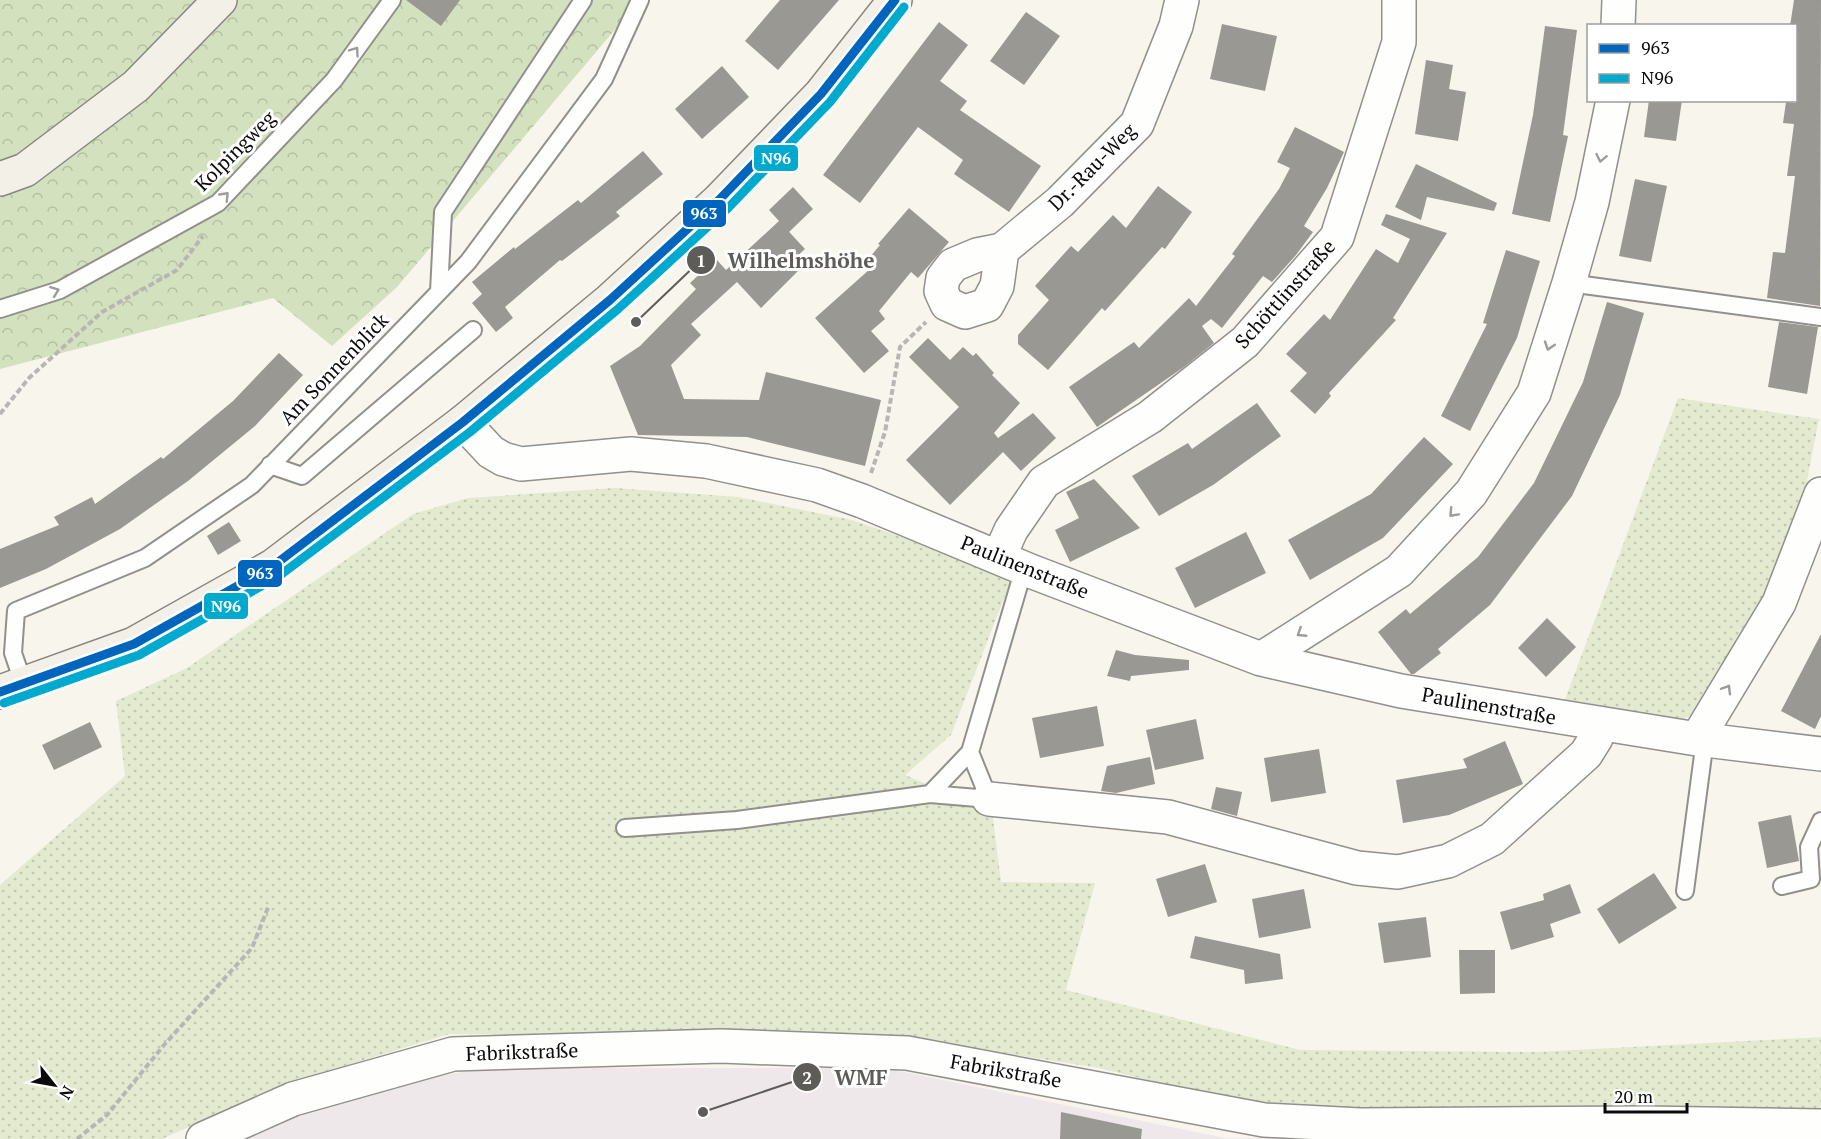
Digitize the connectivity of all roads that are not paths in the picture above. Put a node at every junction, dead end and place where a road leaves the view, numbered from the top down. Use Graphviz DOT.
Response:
graph roads {
  1 [pos="220,0"];
  2 [pos="392,0"];
  3 [pos="583,0"];
  4 [pos="640,0"];
  5 [pos="895,0"];
  6 [pos="1182,0"];
  7 [pos="1399,0"];
  8 [pos="1619,0"];
  9 [pos="1618,24"];
  10 [pos="1613,102"];
  11 [pos="0,179"];
  12 [pos="1002,250"];
  13 [pos="1569,283"];
  14 [pos="439,292"];
  15 [pos="0,309"];
  16 [pos="1821,317"];
  17 [pos="473,330"];
  18 [pos="463,422"];
  19 [pos="270,465"];
  20 [pos="1821,494"];
  21 [pos="1011,562"];
  22 [pos="1261,659"];
  23 [pos="12,689"];
  24 [pos="1598,724"];
  25 [pos="1701,740"];
  26 [pos="970,752"];
  27 [pos="1821,754"];
  28 [pos="930,794"];
  29 [pos="989,799"];
  30 [pos="1821,821"];
  31 [pos="625,828"];
  32 [pos="1782,886"];
  33 [pos="1685,891"];
  34 [pos="1821,1126"];
  35 [pos="203,1139"];
  1 -- 11 [label="main road"];
  15 -- 2 [label="lane, Kolpingweg, one-way"];
  3 -- 14 [label="lane"];
  4 -- 14 [label="lane, Am Sonnenblick"];
  5 -- 18 [label="main road"];
  6 -- 12 [label="street, Dr.-Rau-Weg"];
  7 -- 21 [label="street, Schöttlinstraße"];
  8 -- 9 [label="street"];
  10 -- 13 [label="street, one-way"];
  12 -- 12 [label="street, Dr.-Rau-Weg"];
  13 -- 16 [label="lane"];
  13 -- 22 [label="street, one-way"];
  14 -- 19 [label="lane, Am Sonnenblick"];
  17 -- 19 [label="lane"];
  18 -- 21 [label="street, Paulinenstraße"];
  18 -- 23 [label="main road"];
  19 -- 23 [label="lane, Am Sonnenblick"];
  25 -- 20 [label="street, one-way"];
  21 -- 22 [label="street, Paulinenstraße"];
  21 -- 26 [label="lane"];
  22 -- 24 [label="street, Paulinenstraße"];
  24 -- 25 [label="street, Paulinenstraße"];
  24 -- 29 [label="street"];
  25 -- 27 [label="street, Paulinenstraße"];
  25 -- 33 [label="lane"];
  26 -- 28 [label="lane"];
  26 -- 29 [label="lane"];
  28 -- 29 [label="lane"];
  28 -- 31 [label="lane"];
  30 -- 32 [label="lane"];
  34 -- 35 [label="street, Fabrikstraße"];
}
